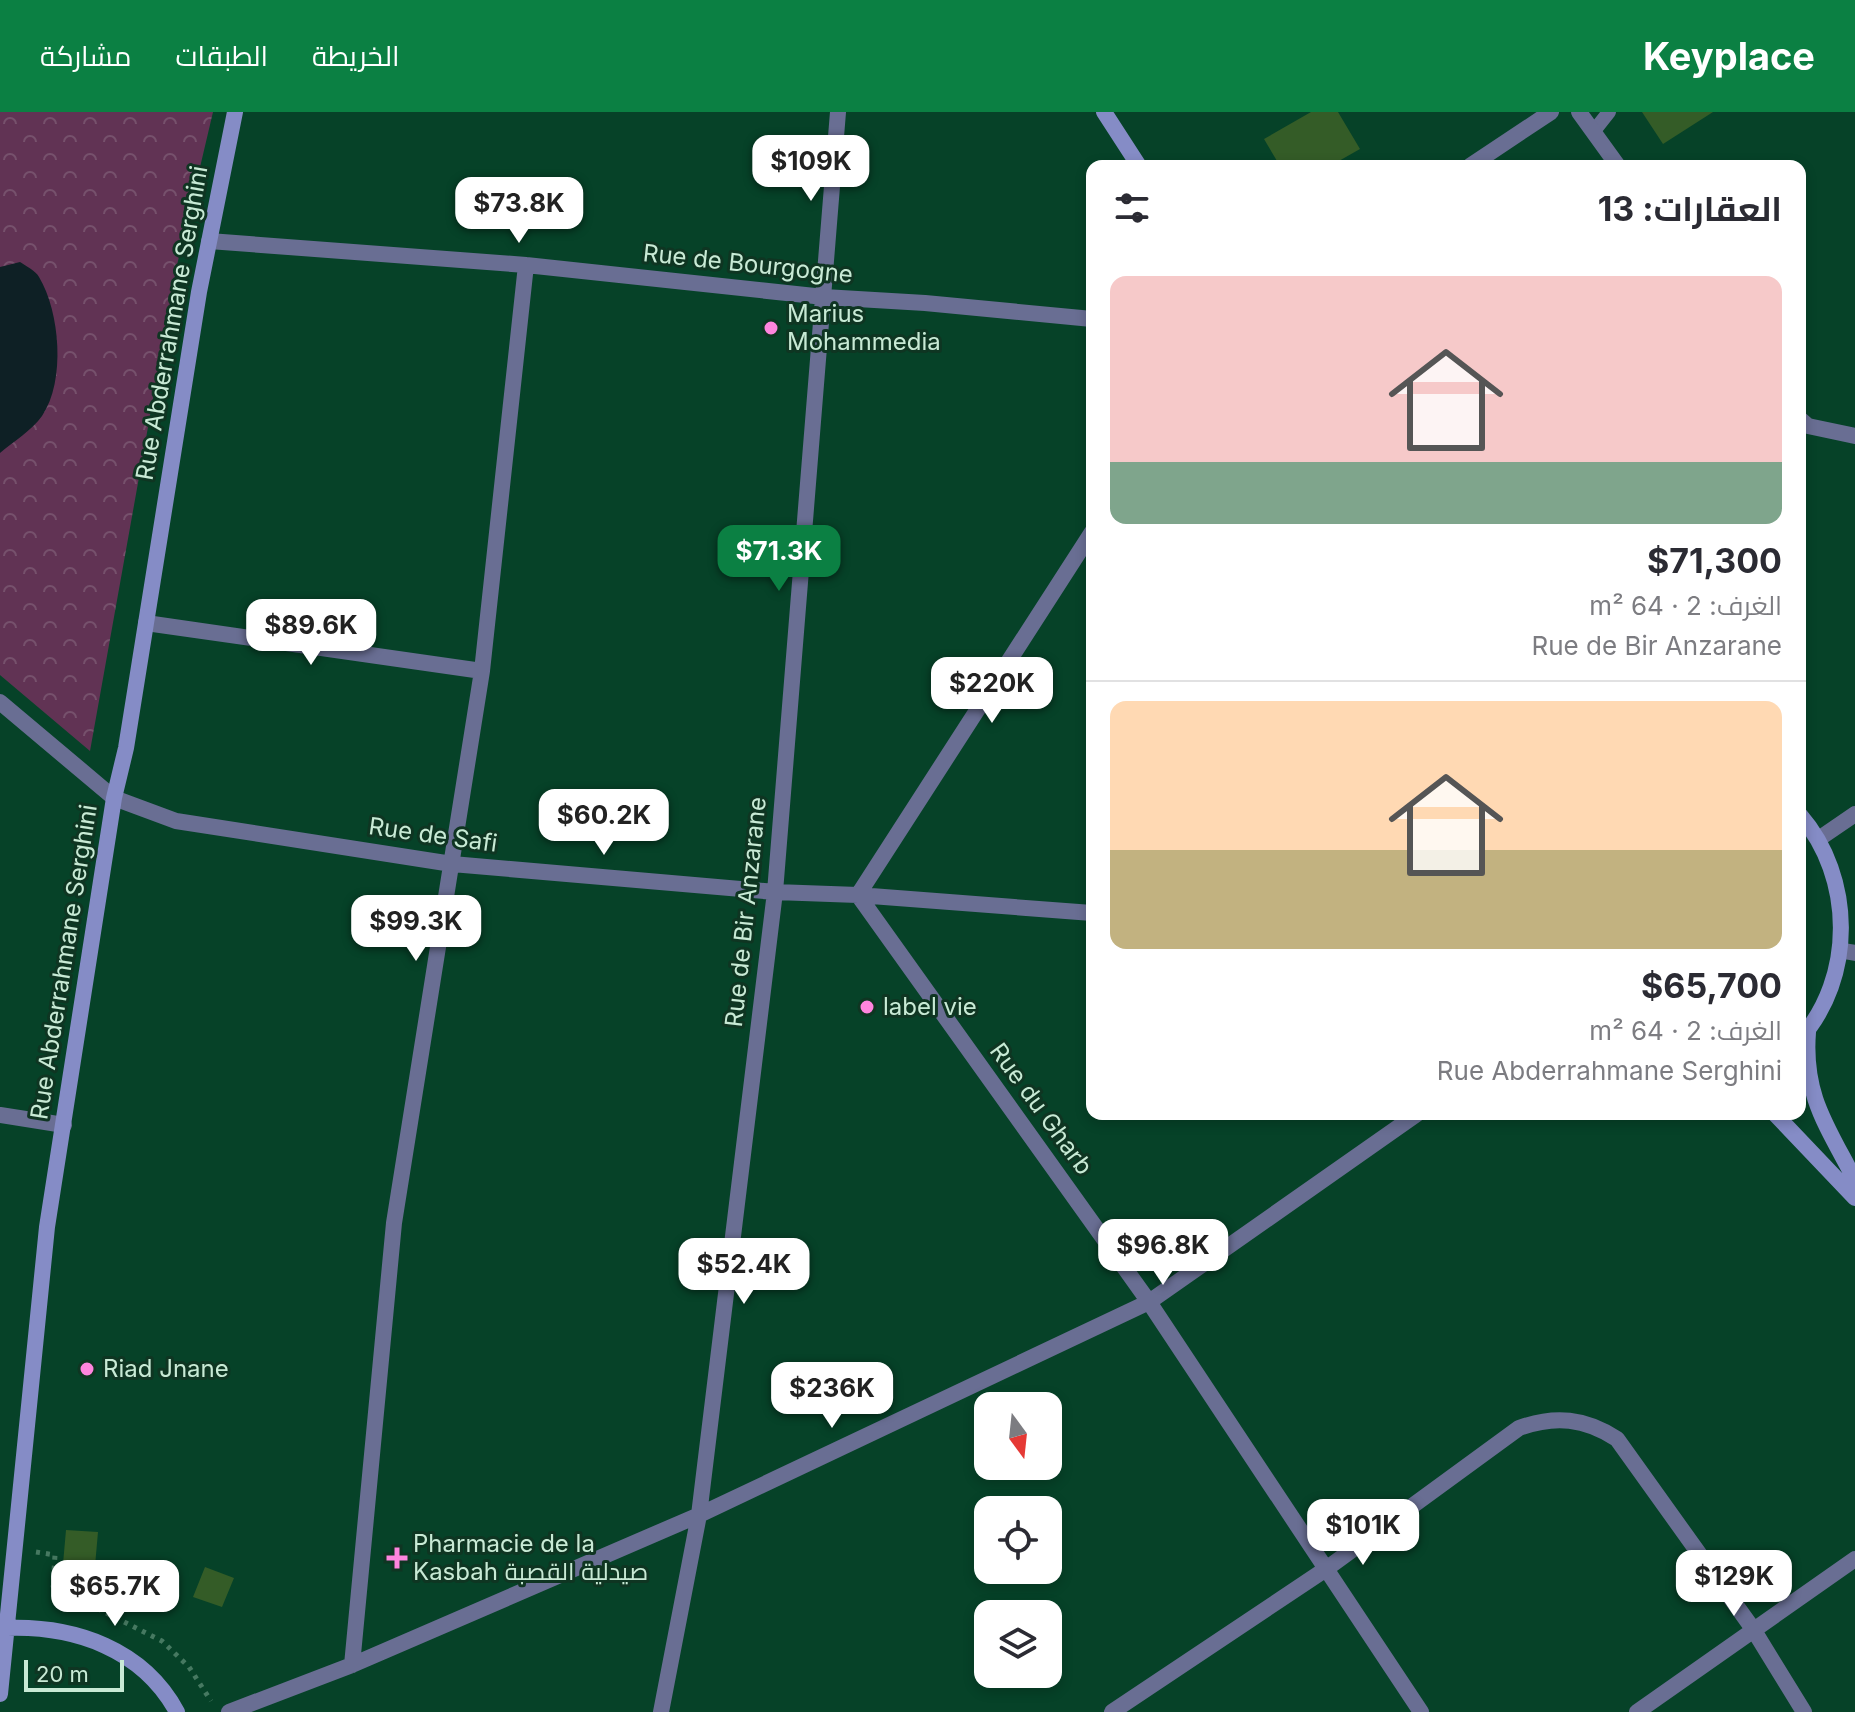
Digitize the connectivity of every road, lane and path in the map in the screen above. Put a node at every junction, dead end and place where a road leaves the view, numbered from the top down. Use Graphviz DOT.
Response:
graph roads {
  1 [pos="235,112"];
  2 [pos="838,112"];
  3 [pos="1104,112"];
  4 [pos="1551,112"];
  5 [pos="1579,112"];
  6 [pos="1609,112"];
  7 [pos="1594,131"];
  8 [pos="1135,160"];
  9 [pos="1479,160"];
  10 [pos="1614,160"];
  11 [pos="209,241"];
  12 [pos="526,265"];
  13 [pos="824,297"];
  14 [pos="1086,319"];
  15 [pos="1806,422"];
  16 [pos="1855,436"];
  17 [pos="1086,541"];
  18 [pos="146,623"];
  19 [pos="482,671"];
  20 [pos="0,702"];
  21 [pos="114,798"];
  22 [pos="1855,814"];
  23 [pos="1806,822"];
  24 [pos="1820,838"];
  25 [pos="452,864"];
  26 [pos="775,892"];
  27 [pos="858,895"];
  28 [pos="1086,913"];
  29 [pos="1849,952"];
  30 [pos="1806,1032"];
  31 [pos="1806,1059"];
  32 [pos="0,1115"];
  33 [pos="1408,1120"];
  34 [pos="1781,1120"];
  35 [pos="64,1125"];
  36 [pos="1855,1180"];
  37 [pos="1855,1198"];
  38 [pos="1149,1302"];
  39 [pos="699,1515"];
  40 [pos="15,1549"];
  41 [pos="1855,1559"];
  42 [pos="1326,1569"];
  43 [pos="8,1628"];
  44 [pos="1753,1629"];
  45 [pos="352,1665"];
  46 [pos="0,1694"];
  47 [pos="177,1712"];
  48 [pos="218,1712"];
  49 [pos="229,1712"];
  50 [pos="661,1712"];
  51 [pos="1112,1712"];
  52 [pos="1421,1712"];
  53 [pos="1637,1712"];
  54 [pos="1804,1712"];
  1 -- 11 [label="street, Rue Abderrahmane Serghini"];
  2 -- 13 [label="street, Rue de Bir Anzarane"];
  3 -- 8 [label="street"];
  4 -- 9 [label="street"];
  5 -- 7 [label="street"];
  6 -- 7 [label="lane"];
  7 -- 10 [label="street"];
  11 -- 12 [label="street, Rue de Bourgogne"];
  11 -- 18 [label="street, Rue Abderrahmane Serghini"];
  12 -- 13 [label="street, Rue de Bourgogne"];
  12 -- 19 [label="street"];
  13 -- 14 [label="street, Rue de Bourgogne"];
  13 -- 26 [label="street, Rue de Bir Anzarane"];
  15 -- 16 [label="street"];
  17 -- 27 [label="street"];
  18 -- 19 [label="street"];
  18 -- 21 [label="street, Rue Abderrahmane Serghini"];
  19 -- 25 [label="street"];
  20 -- 21 [label="street, Rue de Safi"];
  21 -- 25 [label="street, Rue de Safi"];
  21 -- 35 [label="street, Rue Abderrahmane Serghini"];
  22 -- 24 [label="street"];
  23 -- 24 [label="street"];
  24 -- 29 [label="street"];
  25 -- 26 [label="street, Rue de Safi"];
  25 -- 45 [label="street"];
  26 -- 27 [label="street, Rue de Safi"];
  26 -- 39 [label="street, Rue de Bir Anzarane"];
  27 -- 28 [label="street, Rue de Safi"];
  27 -- 38 [label="street, Rue du Gharb"];
  29 -- 30 [label="street"];
  31 -- 36 [label="street"];
  32 -- 35 [label="street"];
  33 -- 38 [label="street"];
  34 -- 37 [label="street"];
  35 -- 40 [label="street, Rue Abderrahmane Serghini"];
  38 -- 39 [label="street"];
  38 -- 42 [label="street, Rue du Gharb"];
  39 -- 45 [label="street"];
  39 -- 50 [label="street, Rue de Bir Anzarane"];
  40 -- 43 [label="street, Rue Abderrahmane Serghini"];
  40 -- 48 [label="path"];
  41 -- 44 [label="street"];
  42 -- 44 [label="street"];
  42 -- 51 [label="street"];
  42 -- 52 [label="street, Rue du Gharb"];
  43 -- 46 [label="street, Rue Abderrahmane Serghini"];
  43 -- 47 [label="street"];
  44 -- 53 [label="street"];
  44 -- 54 [label="street"];
  45 -- 49 [label="street"];
}
